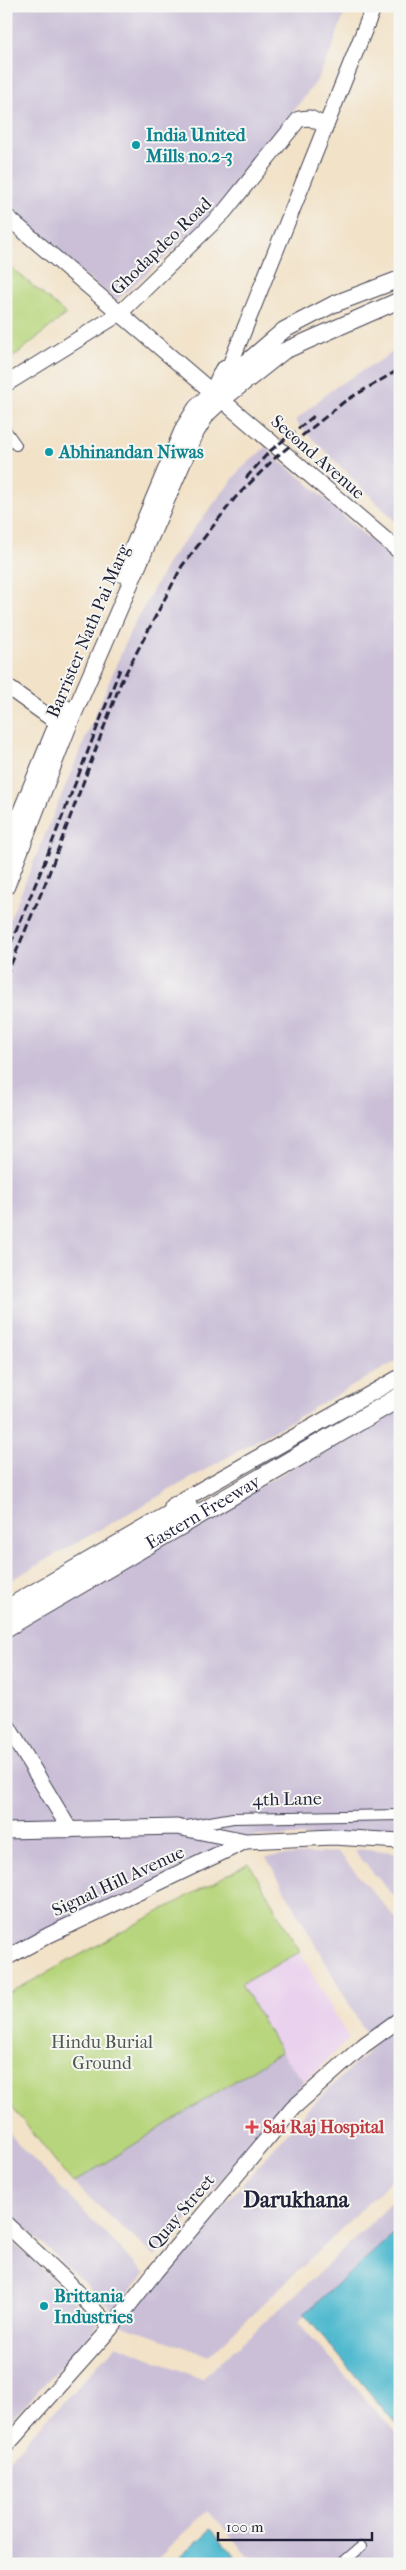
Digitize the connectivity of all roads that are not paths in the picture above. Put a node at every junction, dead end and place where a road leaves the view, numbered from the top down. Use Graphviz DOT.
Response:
graph roads {
  1 [pos="365,6"];
  2 [pos="374,6"];
  3 [pos="323,124"];
  4 [pos="6,216"];
  5 [pos="400,279"];
  6 [pos="400,300"];
  7 [pos="119,314"];
  8 [pos="6,384"];
  9 [pos="217,396"];
  10 [pos="6,431"];
  11 [pos="16,445"];
  12 [pos="400,552"];
  13 [pos="6,686"];
  14 [pos="62,726"];
  15 [pos="6,848"];
  16 [pos="7,885"];
  17 [pos="400,1377"];
  18 [pos="400,1384"];
  19 [pos="400,1397"];
  20 [pos="400,1404"];
  21 [pos="6,1602"];
  22 [pos="6,1610"];
  23 [pos="6,1627"];
  24 [pos="6,1637"];
  25 [pos="6,1722"];
  26 [pos="400,1815"];
  27 [pos="177,1827"];
  28 [pos="70,1830"];
  29 [pos="6,1832"];
  30 [pos="246,1841"];
  31 [pos="400,1841"];
  32 [pos="6,1958"];
  33 [pos="400,2019"];
  34 [pos="6,2224"];
  35 [pos="111,2328"];
  36 [pos="6,2446"];
  37 [pos="361,2547"];
  38 [pos="341,2564"];
  1 -- 3 [label="street"];
  2 -- 3 [label="street"];
  3 -- 7 [label="street, Ghodapdeo Road"];
  3 -- 9 [label="street"];
  4 -- 7 [label="street, Second Avenue"];
  5 -- 9 [label="main road"];
  6 -- 9 [label="main road"];
  7 -- 8 [label="street, Ghodapdeo Road"];
  7 -- 9 [label="street, Second Avenue"];
  9 -- 12 [label="street, Second Avenue"];
  9 -- 14 [label="main road, Barrister Nath Pai Marg"];
  10 -- 11 [label="street"];
  13 -- 14 [label="street"];
  14 -- 15 [label="main road, Barrister Nath Pai Marg"];
  14 -- 16 [label="main road, Barrister Nath Pai Marg"];
  17 -- 21 [label="street"];
  18 -- 22 [label="highway, Eastern Freeway"];
  19 -- 23 [label="highway, Eastern Freeway"];
  20 -- 24 [label="street"];
  25 -- 28 [label="street"];
  26 -- 27 [label="street, 4th Lane"];
  27 -- 28 [label="street, 4th Lane"];
  27 -- 30 [label="street, 4th Lane"];
  28 -- 29 [label="street, 4th Lane"];
  30 -- 31 [label="street"];
  30 -- 32 [label="street, Signal Hill Avenue"];
  33 -- 35 [label="street, Quay Street"];
  34 -- 35 [label="street"];
  35 -- 36 [label="street, Quay Street"];
  37 -- 38 [label="street"];
}
